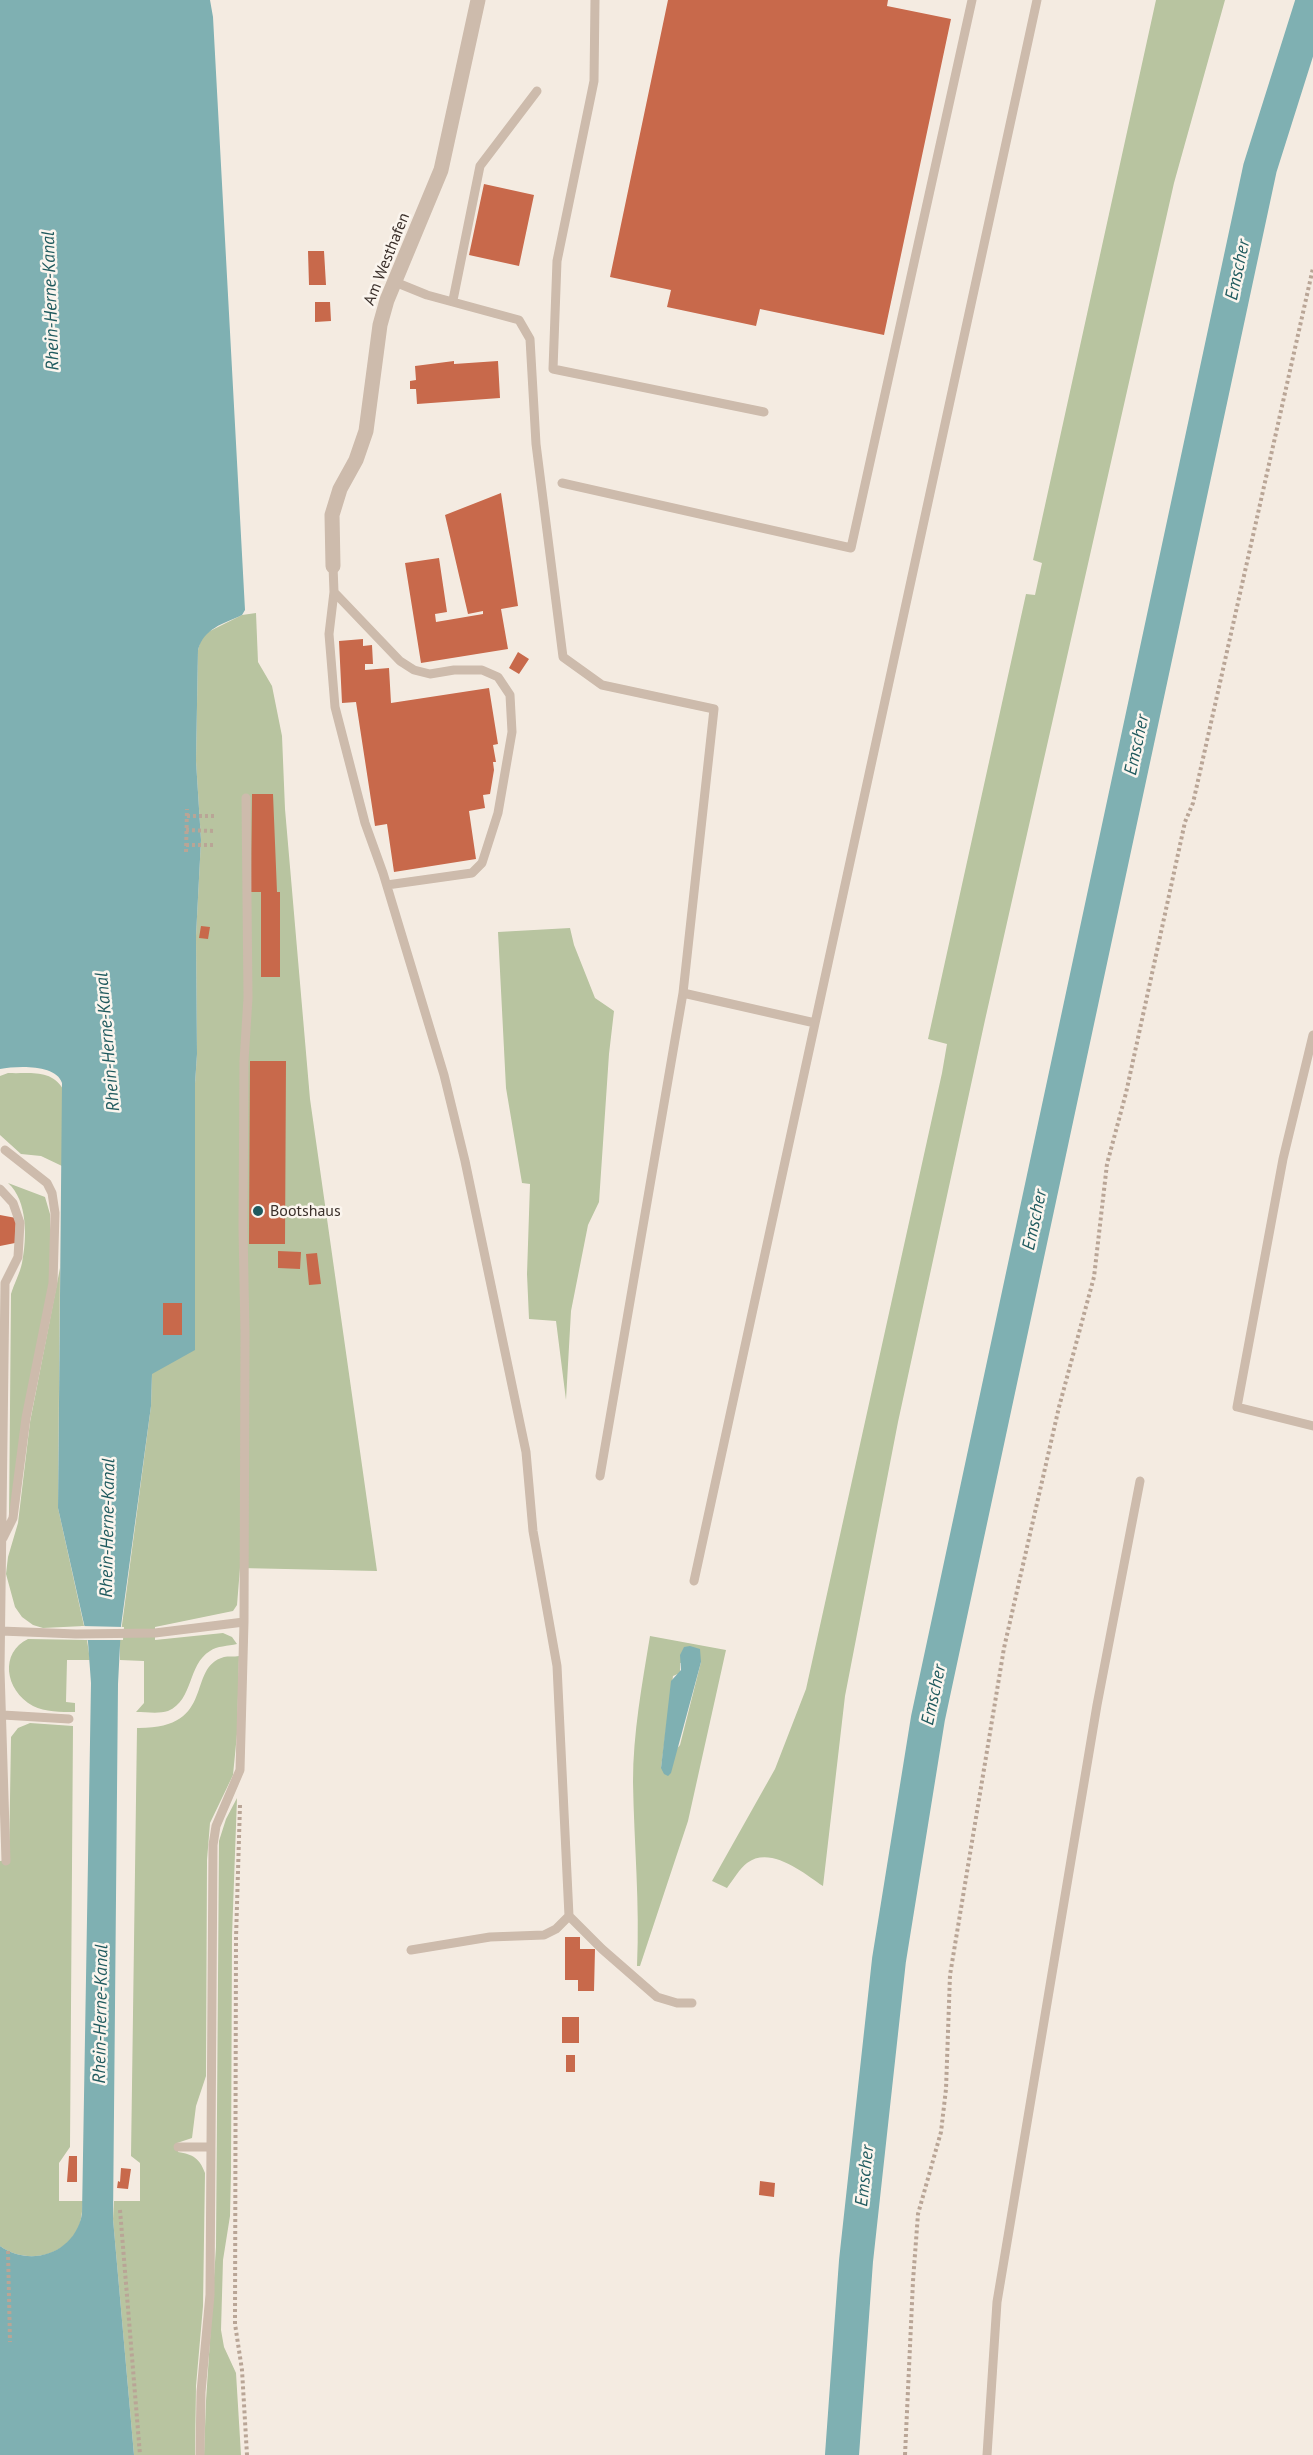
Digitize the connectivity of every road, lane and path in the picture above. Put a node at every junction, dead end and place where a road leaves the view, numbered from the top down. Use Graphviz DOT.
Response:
graph roads {
  1 [pos="478,0"];
  2 [pos="595,0"];
  3 [pos="972,0"];
  4 [pos="1037,0"];
  5 [pos="537,91"];
  6 [pos="1313,268"];
  7 [pos="395,282"];
  8 [pos="453,300"];
  9 [pos="764,412"];
  10 [pos="562,483"];
  11 [pos="333,566"];
  12 [pos="334,592"];
  13 [pos="246,798"];
  14 [pos="186,809"];
  15 [pos="187,816"];
  16 [pos="214,816"];
  17 [pos="186,831"];
  18 [pos="214,831"];
  19 [pos="186,845"];
  20 [pos="214,845"];
  21 [pos="186,852"];
  22 [pos="387,885"];
  23 [pos="683,993"];
  24 [pos="815,1023"];
  25 [pos="1313,1035"];
  26 [pos="5,1150"];
  27 [pos="0,1189"];
  28 [pos="1313,1426"];
  29 [pos="600,1476"];
  30 [pos="1140,1481"];
  31 [pos="2,1540"];
  32 [pos="694,1581"];
  33 [pos="244,1622"];
  34 [pos="1,1631"];
  35 [pos="3,1715"];
  36 [pos="69,1719"];
  37 [pos="237,1780"];
  38 [pos="6,1861"];
  39 [pos="569,1916"];
  40 [pos="411,1950"];
  41 [pos="692,2003"];
  42 [pos="178,2147"];
  43 [pos="211,2147"];
  44 [pos="120,2210"];
  45 [pos="8,2251"];
  46 [pos="10,2342"];
  47 [pos="140,2455"];
  48 [pos="200,2455"];
  49 [pos="247,2455"];
  50 [pos="905,2455"];
  51 [pos="987,2455"];
  1 -- 7 [label="street, Am Westhafen"];
  2 -- 9 [label="lane"];
  3 -- 10 [label="lane"];
  4 -- 24 [label="lane"];
  5 -- 8 [label="lane"];
  6 -- 50 [label="path"];
  7 -- 8 [label="lane"];
  7 -- 11 [label="street, Am Westhafen"];
  8 -- 23 [label="lane"];
  11 -- 12 [label="lane"];
  12 -- 22 [label="lane"];
  12 -- 22 [label="lane"];
  13 -- 33 [label="lane"];
  14 -- 15 [label="path"];
  15 -- 16 [label="path"];
  15 -- 17 [label="path"];
  17 -- 18 [label="path"];
  17 -- 19 [label="path"];
  19 -- 20 [label="path"];
  19 -- 21 [label="path"];
  22 -- 39 [label="lane"];
  23 -- 24 [label="lane"];
  23 -- 29 [label="lane"];
  24 -- 32 [label="lane"];
  25 -- 28 [label="lane"];
  26 -- 31 [label="lane"];
  27 -- 31 [label="lane"];
  30 -- 51 [label="lane"];
  31 -- 34 [label="lane"];
  33 -- 34 [label="lane"];
  33 -- 37 [label="lane"];
  34 -- 35 [label="lane"];
  35 -- 36 [label="lane"];
  35 -- 38 [label="lane"];
  37 -- 43 [label="lane"];
  37 -- 49 [label="path"];
  39 -- 40 [label="lane"];
  39 -- 41 [label="lane"];
  42 -- 43 [label="lane"];
  43 -- 48 [label="lane"];
  44 -- 47 [label="path"];
  45 -- 46 [label="path"];
}
